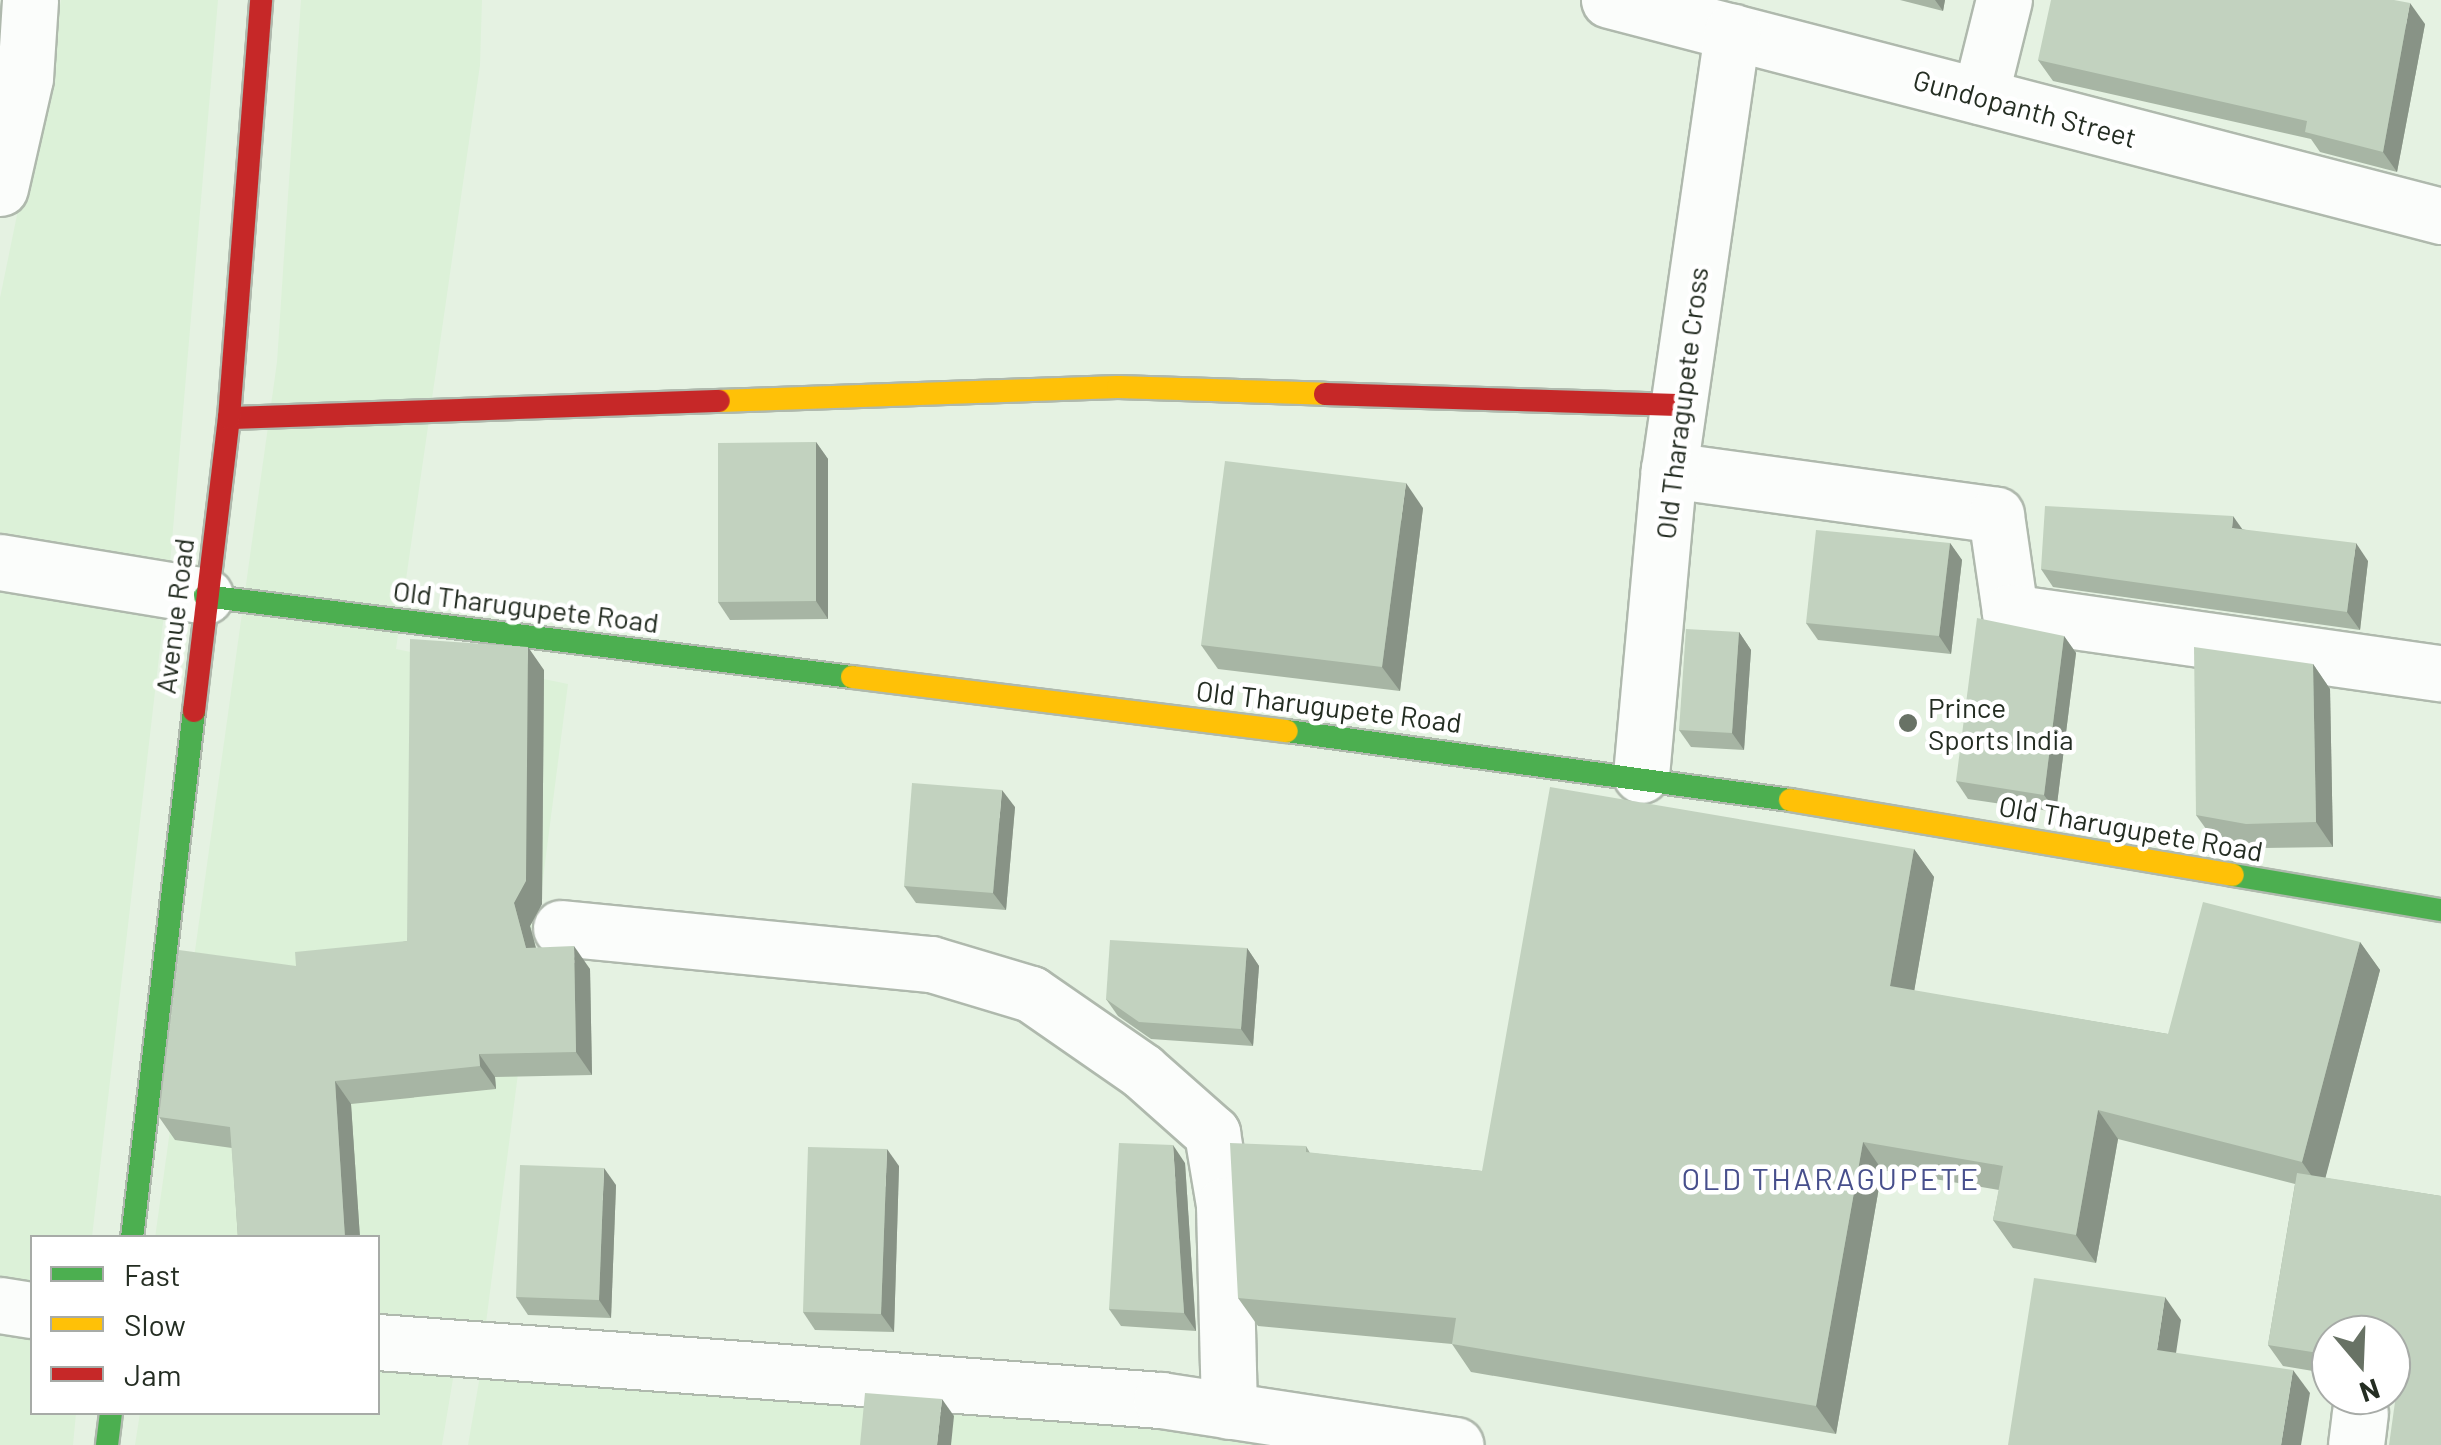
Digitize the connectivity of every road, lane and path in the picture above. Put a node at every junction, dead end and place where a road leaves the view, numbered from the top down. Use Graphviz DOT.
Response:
graph roads {
  1 [pos="30,0"];
  2 [pos="261,0"];
  3 [pos="1610,0"];
  4 [pos="2004,0"];
  5 [pos="1732,32"];
  6 [pos="1980,96"];
  7 [pos="0,188"];
  8 [pos="2441,216"];
  9 [pos="1678,405"];
  10 [pos="229,418"];
  11 [pos="1670,470"];
  12 [pos="0,562"];
  13 [pos="205,596"];
  14 [pos="2441,674"];
  15 [pos="1641,775"];
  16 [pos="2441,910"];
  17 [pos="561,928"];
  18 [pos="132,1235"];
  19 [pos="0,1305"];
  20 [pos="30,1310"];
  21 [pos="380,1342"];
  22 [pos="1229,1411"];
  23 [pos="111,1415"];
  24 [pos="1448,1444"];
  25 [pos="107,1445"];
  1 -- 7 [label="street"];
  2 -- 10 [label="street, Avenue Road"];
  3 -- 5 [label="street, Gundopanth Street"];
  4 -- 6 [label="street"];
  5 -- 6 [label="street, Gundopanth Street"];
  5 -- 9 [label="street, Old Tharagupete Cross"];
  6 -- 8 [label="street, Gundopanth Street"];
  9 -- 10 [label="street"];
  9 -- 11 [label="street, Old Tharagupete Cross"];
  10 -- 13 [label="street, Avenue Road"];
  11 -- 14 [label="street"];
  11 -- 15 [label="street, Old Tharagupete Cross"];
  12 -- 13 [label="street"];
  13 -- 15 [label="street, Old Tharugupete Road"];
  13 -- 18 [label="street, Avenue Road"];
  15 -- 16 [label="street, Old Tharugupete Road"];
  17 -- 22 [label="street"];
  19 -- 20 [label="street"];
  21 -- 22 [label="street"];
  22 -- 24 [label="street"];
  23 -- 25 [label="street"];
}
